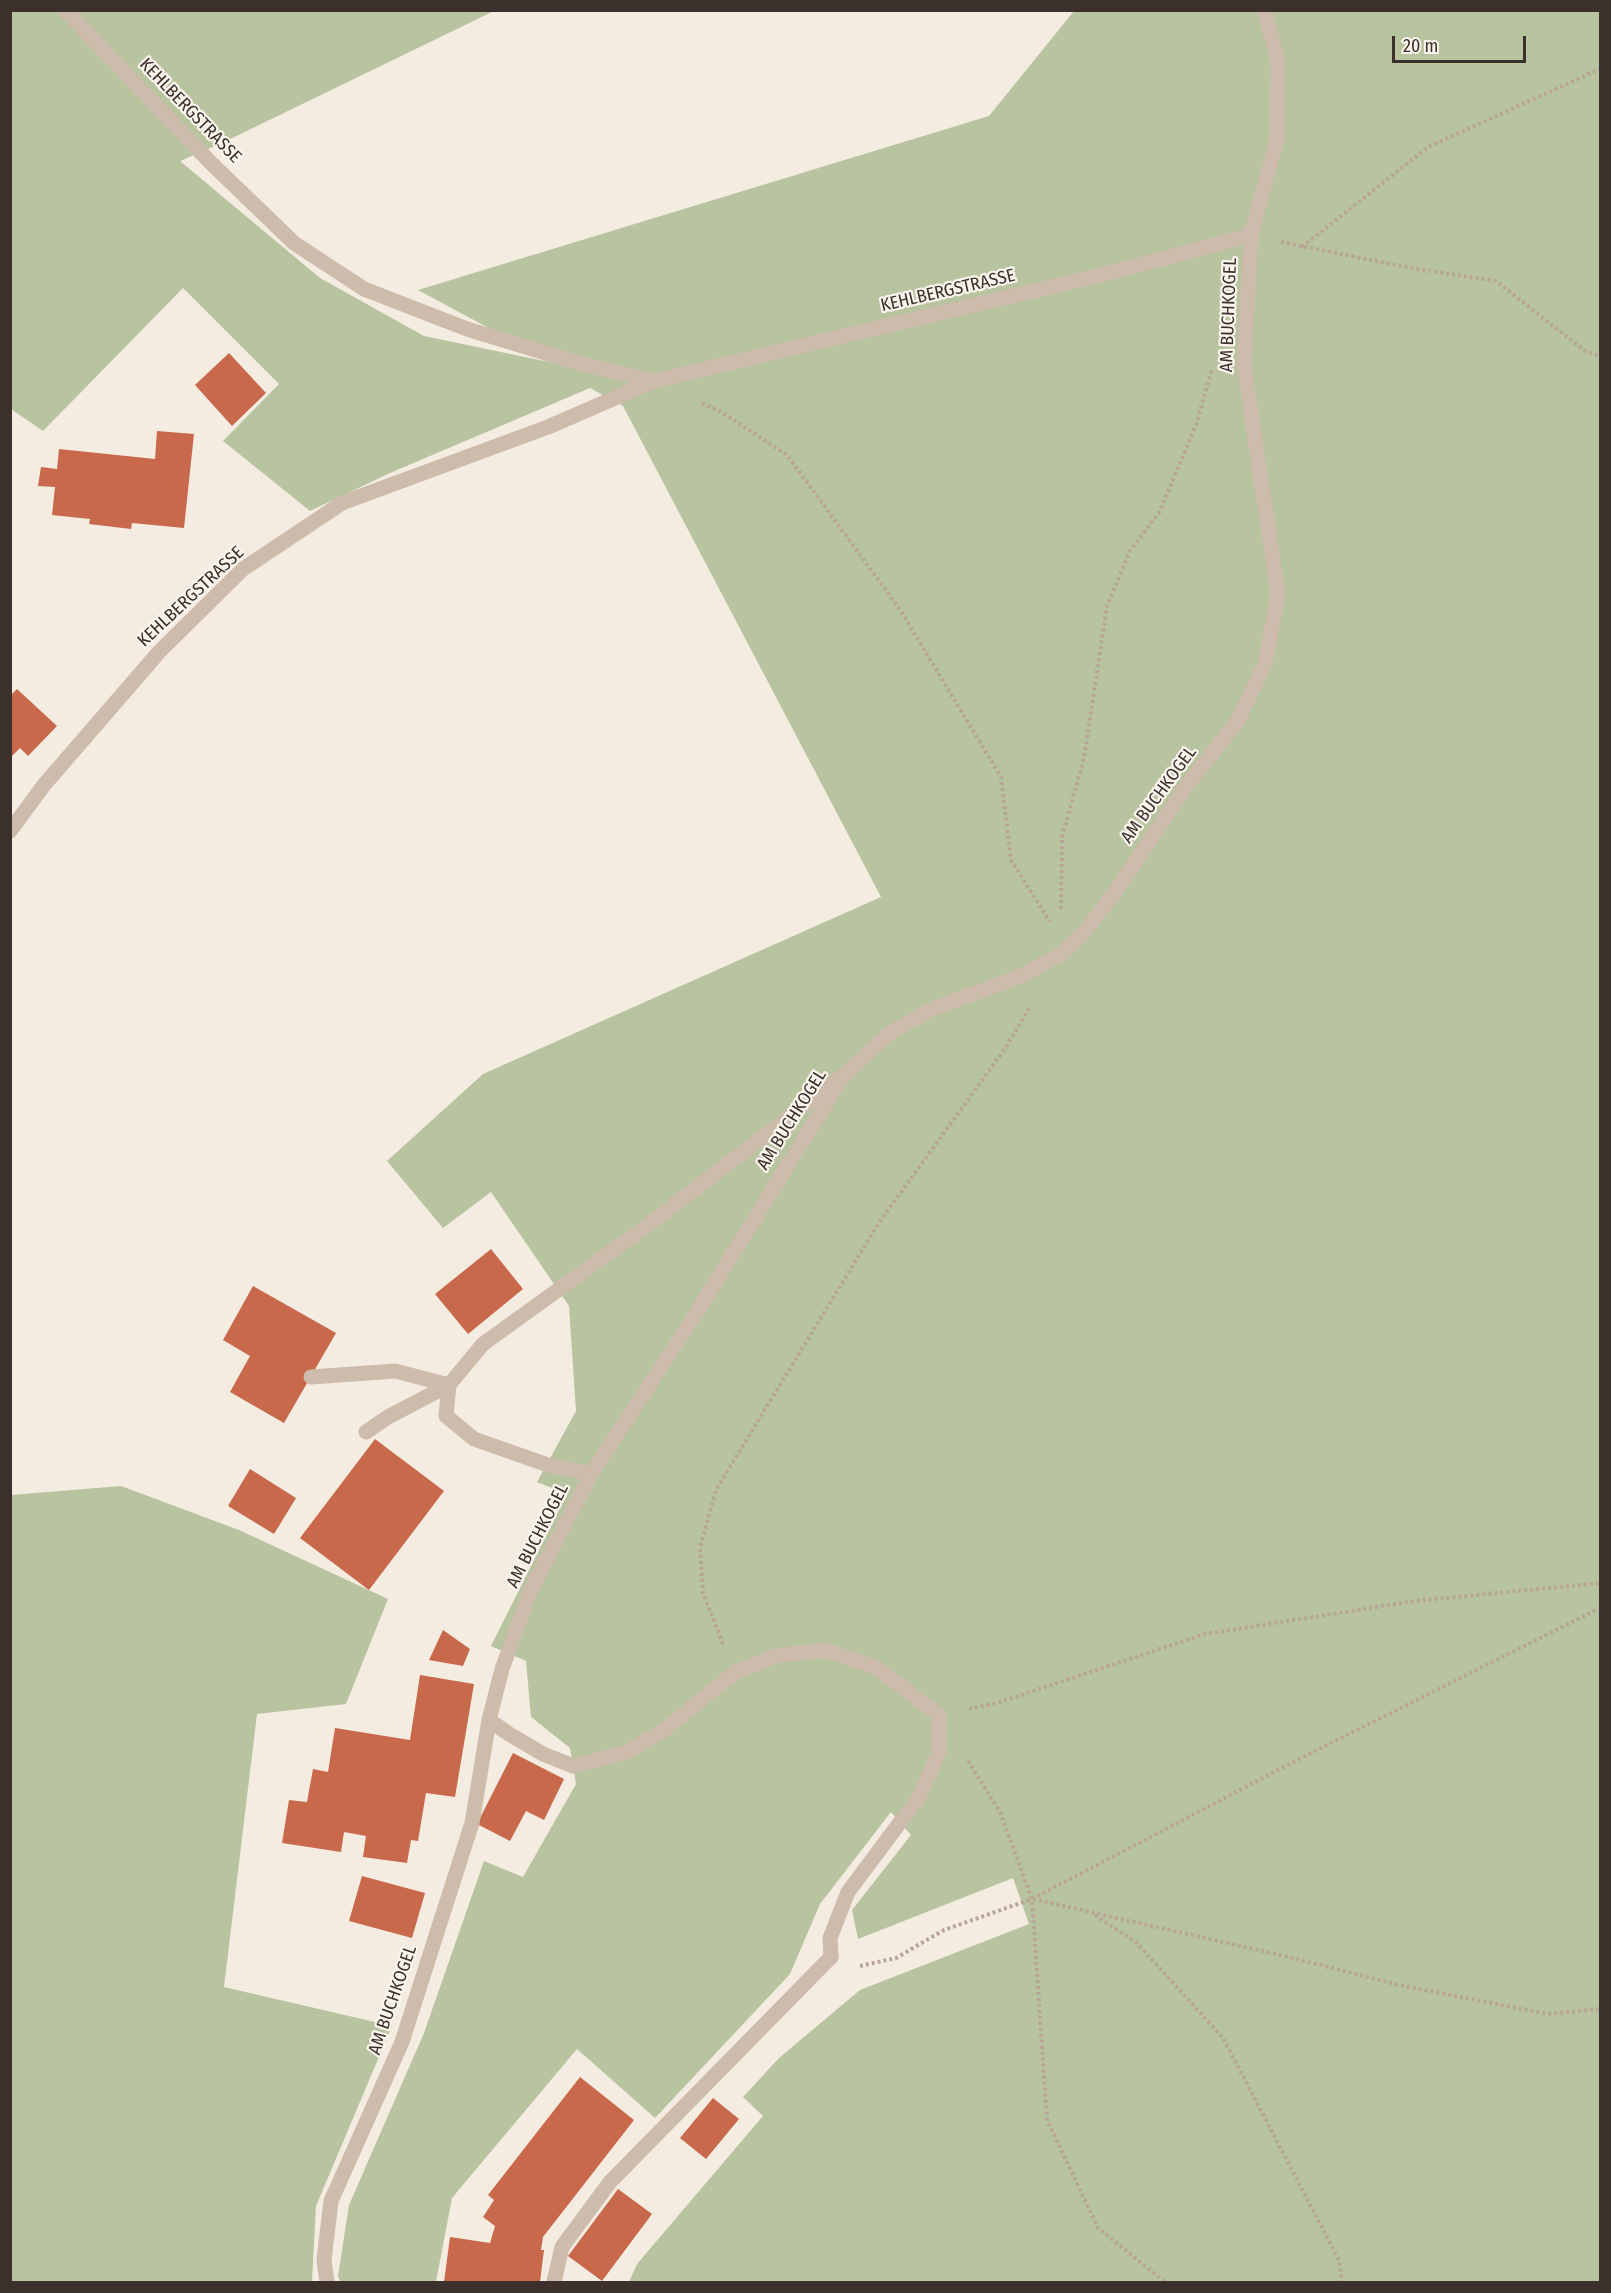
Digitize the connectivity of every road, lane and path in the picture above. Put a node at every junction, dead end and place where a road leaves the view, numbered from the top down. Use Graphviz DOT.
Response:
graph roads {
  1 [pos="65,10"];
  2 [pos="1264,10"];
  3 [pos="1600,69"];
  4 [pos="1251,235"];
  5 [pos="1302,247"];
  6 [pos="1600,356"];
  7 [pos="1215,358"];
  8 [pos="654,381"];
  9 [pos="701,402"];
  10 [pos="10,831"];
  11 [pos="1060,938"];
  12 [pos="1061,954"];
  13 [pos="1032,1002"];
  14 [pos="843,1076"];
  15 [pos="311,1377"];
  16 [pos="449,1386"];
  17 [pos="366,1432"];
  18 [pos="591,1474"];
  19 [pos="1600,1583"];
  20 [pos="1600,1608"];
  21 [pos="734,1673"];
  22 [pos="939,1714"];
  23 [pos="489,1719"];
  24 [pos="1032,1899"];
  25 [pos="1092,1913"];
  26 [pos="831,1956"];
  27 [pos="1600,2009"];
  28 [pos="327,2283"];
  29 [pos="554,2283"];
  30 [pos="1165,2283"];
  31 [pos="1342,2283"];
  1 -- 8 [label="street, KEHLBERGSTRASSE"];
  2 -- 4 [label="street, AM BUCHKOGEL"];
  3 -- 5 [label="path"];
  4 -- 5 [label="path"];
  4 -- 8 [label="street, KEHLBERGSTRASSE"];
  4 -- 12 [label="street, AM BUCHKOGEL"];
  5 -- 6 [label="path"];
  7 -- 11 [label="path"];
  8 -- 10 [label="street, KEHLBERGSTRASSE"];
  9 -- 11 [label="path"];
  11 -- 12 [label="path"];
  12 -- 14 [label="street, AM BUCHKOGEL"];
  13 -- 21 [label="path"];
  14 -- 16 [label="street"];
  14 -- 18 [label="street, AM BUCHKOGEL"];
  15 -- 16 [label="street"];
  16 -- 17 [label="street"];
  16 -- 18 [label="street"];
  18 -- 23 [label="street, AM BUCHKOGEL"];
  19 -- 22 [label="path"];
  20 -- 24 [label="path"];
  21 -- 22 [label="street"];
  21 -- 23 [label="street"];
  22 -- 24 [label="path"];
  22 -- 26 [label="street"];
  23 -- 28 [label="street, AM BUCHKOGEL"];
  24 -- 25 [label="path"];
  24 -- 26 [label="path"];
  24 -- 30 [label="path"];
  25 -- 27 [label="path"];
  25 -- 31 [label="path"];
  26 -- 29 [label="street"];
}
